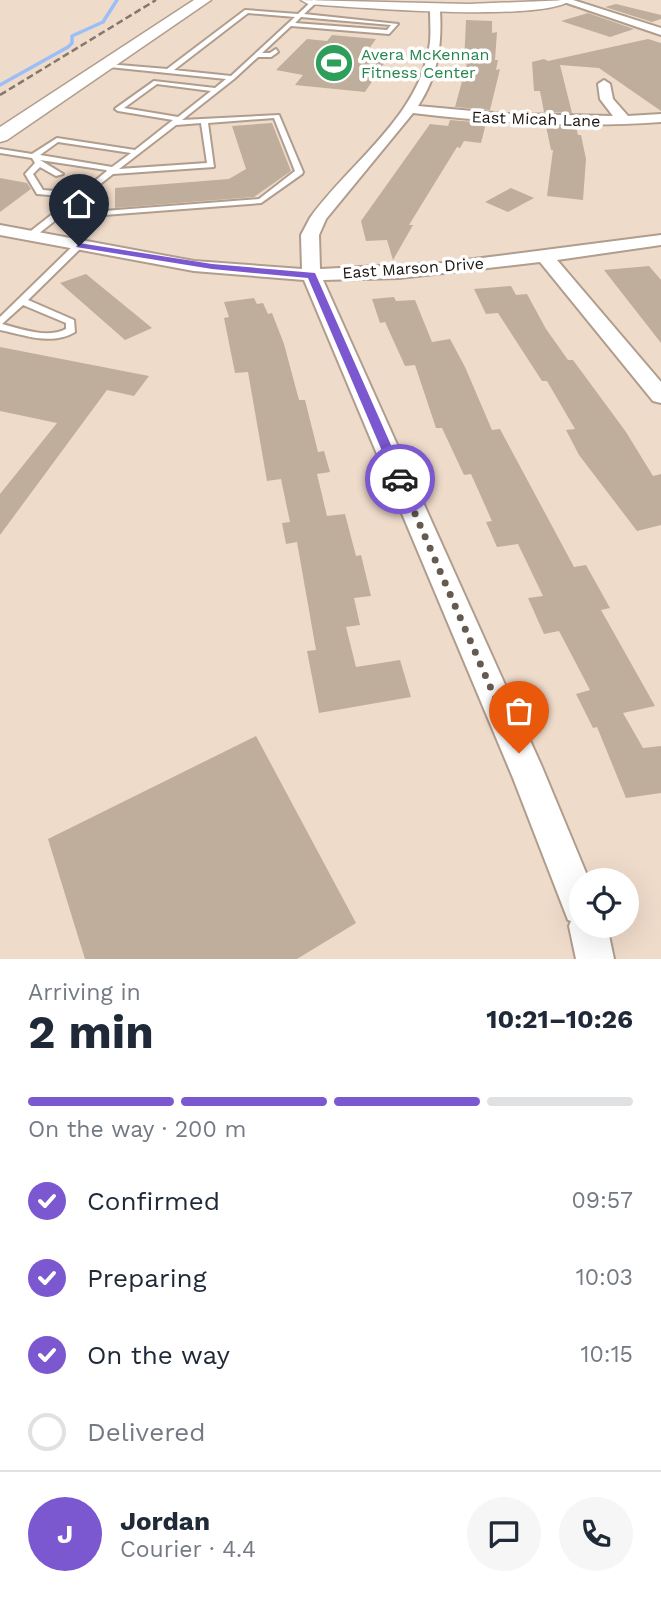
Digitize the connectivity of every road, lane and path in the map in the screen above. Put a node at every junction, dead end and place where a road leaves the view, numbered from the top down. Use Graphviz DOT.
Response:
graph roads {
  1 [pos="205,0"];
  2 [pos="308,0"];
  3 [pos="564,0"];
  4 [pos="315,1"];
  5 [pos="435,10"];
  6 [pos="299,15"];
  7 [pos="289,24"];
  8 [pos="661,32"];
  9 [pos="269,43"];
  10 [pos="257,55"];
  11 [pos="109,65"];
  12 [pos="169,71"];
  13 [pos="232,78"];
  14 [pos="604,84"];
  15 [pos="217,90"];
  16 [pos="412,109"];
  17 [pos="661,118"];
  18 [pos="176,121"];
  19 [pos="204,121"];
  20 [pos="625,121"];
  21 [pos="0,136"];
  22 [pos="0,151"];
  23 [pos="137,152"];
  24 [pos="36,160"];
  25 [pos="111,172"];
  26 [pos="59,174"];
  27 [pos="68,185"];
  28 [pos="81,195"];
  29 [pos="68,205"];
  30 [pos="0,230"];
  31 [pos="30,236"];
  32 [pos="661,240"];
  33 [pos="79,246"];
  34 [pos="544,255"];
  35 [pos="312,275"];
  36 [pos="21,302"];
  37 [pos="0,325"];
  38 [pos="661,396"];
  39 [pos="569,877"];
  40 [pos="591,938"];
  41 [pos="595,959"];
  1 -- 11 [label="main road"];
  2 -- 4 [label="street"];
  3 -- 5 [label="street"];
  3 -- 8 [label="street"];
  4 -- 5 [label="street"];
  4 -- 6 [label="lane"];
  5 -- 16 [label="street"];
  6 -- 7 [label="lane"];
  6 -- 7 [label="lane"];
  6 -- 12 [label="lane"];
  7 -- 9 [label="lane"];
  9 -- 10 [label="lane"];
  9 -- 10 [label="lane"];
  10 -- 13 [label="lane"];
  11 -- 12 [label="lane"];
  11 -- 21 [label="main road"];
  12 -- 13 [label="lane"];
  13 -- 15 [label="lane"];
  14 -- 20 [label="street"];
  15 -- 18 [label="lane"];
  15 -- 18 [label="lane"];
  16 -- 20 [label="street, East Micah Lane"];
  16 -- 35 [label="street"];
  17 -- 20 [label="street, East Micah Lane"];
  18 -- 19 [label="lane"];
  18 -- 23 [label="lane"];
  19 -- 25 [label="lane"];
  19 -- 29 [label="lane"];
  22 -- 24 [label="lane"];
  23 -- 24 [label="lane"];
  23 -- 25 [label="lane"];
  24 -- 25 [label="lane"];
  24 -- 26 [label="lane"];
  24 -- 28 [label="lane"];
  25 -- 28 [label="lane"];
  27 -- 28 [label="lane"];
  28 -- 29 [label="lane"];
  29 -- 31 [label="lane"];
  30 -- 31 [label="street, East Marson Drive"];
  31 -- 33 [label="street, East Marson Drive"];
  32 -- 34 [label="street, East Marson Drive"];
  33 -- 35 [label="street, East Marson Drive"];
  33 -- 36 [label="lane"];
  34 -- 35 [label="street, East Marson Drive"];
  34 -- 38 [label="street"];
  35 -- 39 [label="street"];
  36 -- 37 [label="lane"];
  36 -- 37 [label="lane"];
  40 -- 41 [label="street"];
}
